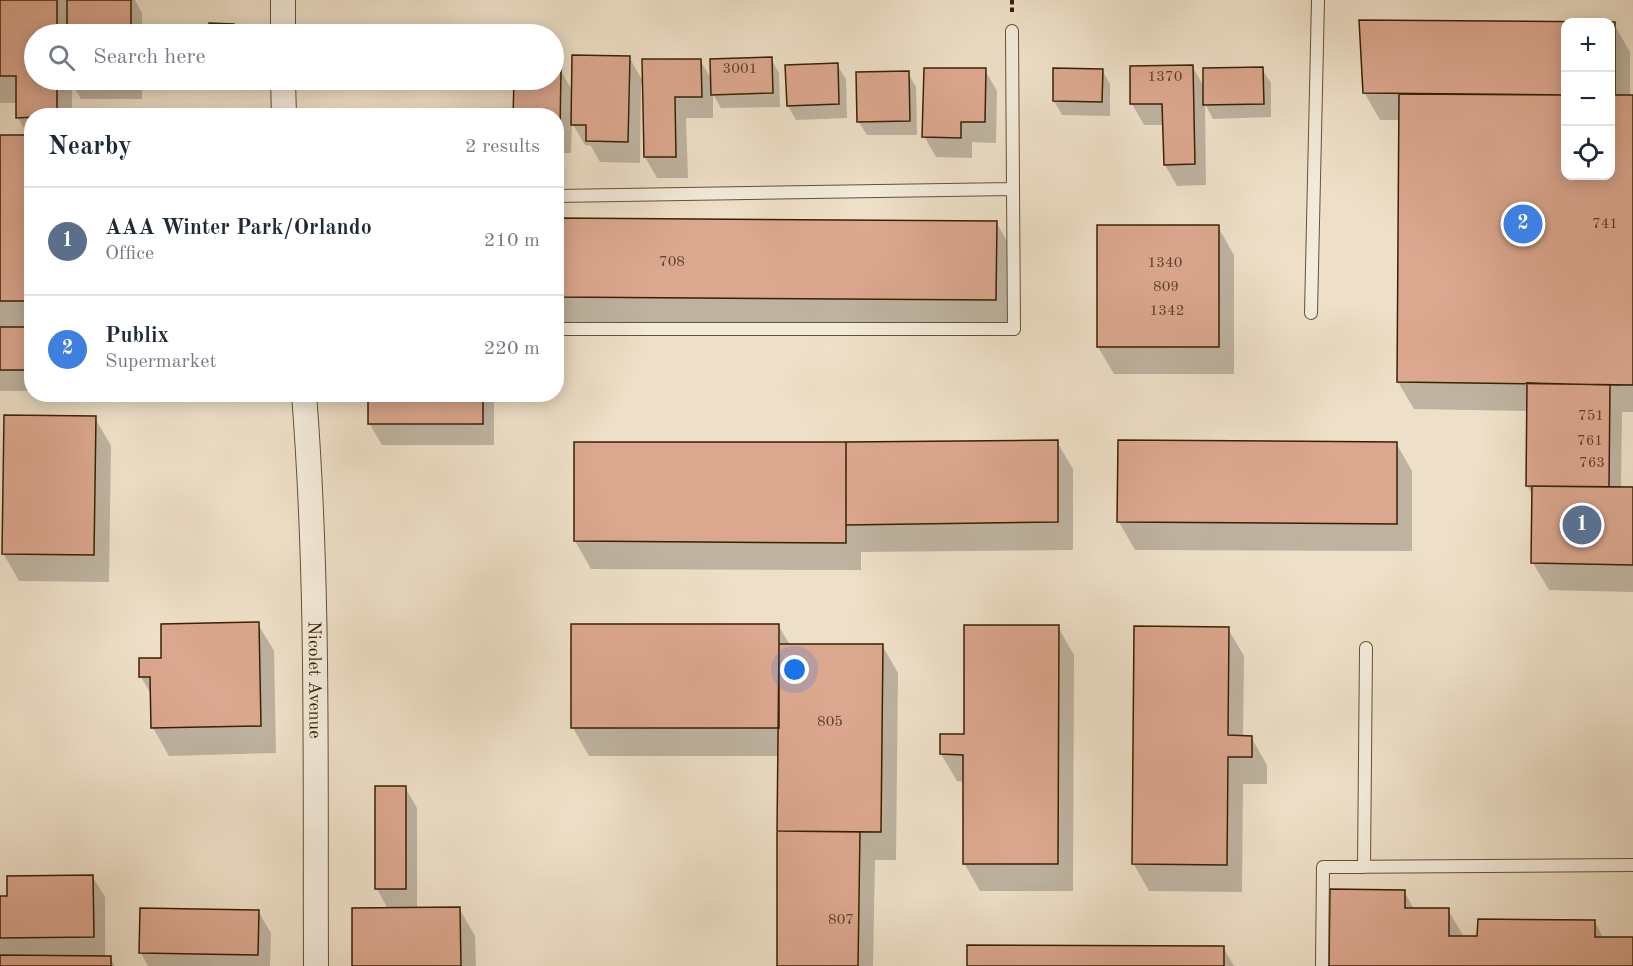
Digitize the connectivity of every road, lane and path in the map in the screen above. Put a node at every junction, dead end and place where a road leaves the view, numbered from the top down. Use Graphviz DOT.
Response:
graph roads {
  1 [pos="283,0"];
  2 [pos="1318,0"];
  3 [pos="283,24"];
  4 [pos="1012,31"];
  5 [pos="283,90"];
  6 [pos="284,108"];
  7 [pos="1013,189"];
  8 [pos="564,196"];
  9 [pos="1311,314"];
  10 [pos="564,329"];
  11 [pos="305,402"];
  12 [pos="1366,648"];
  13 [pos="1633,865"];
  14 [pos="1364,867"];
  15 [pos="316,966"];
  16 [pos="1322,966"];
  1 -- 3 [label="street"];
  2 -- 9 [label="lane"];
  4 -- 7 [label="lane"];
  5 -- 6 [label="street"];
  7 -- 8 [label="lane"];
  7 -- 10 [label="lane"];
  11 -- 15 [label="street, Nicolet Avenue"];
  12 -- 14 [label="lane"];
  13 -- 14 [label="lane"];
  14 -- 16 [label="lane"];
}
